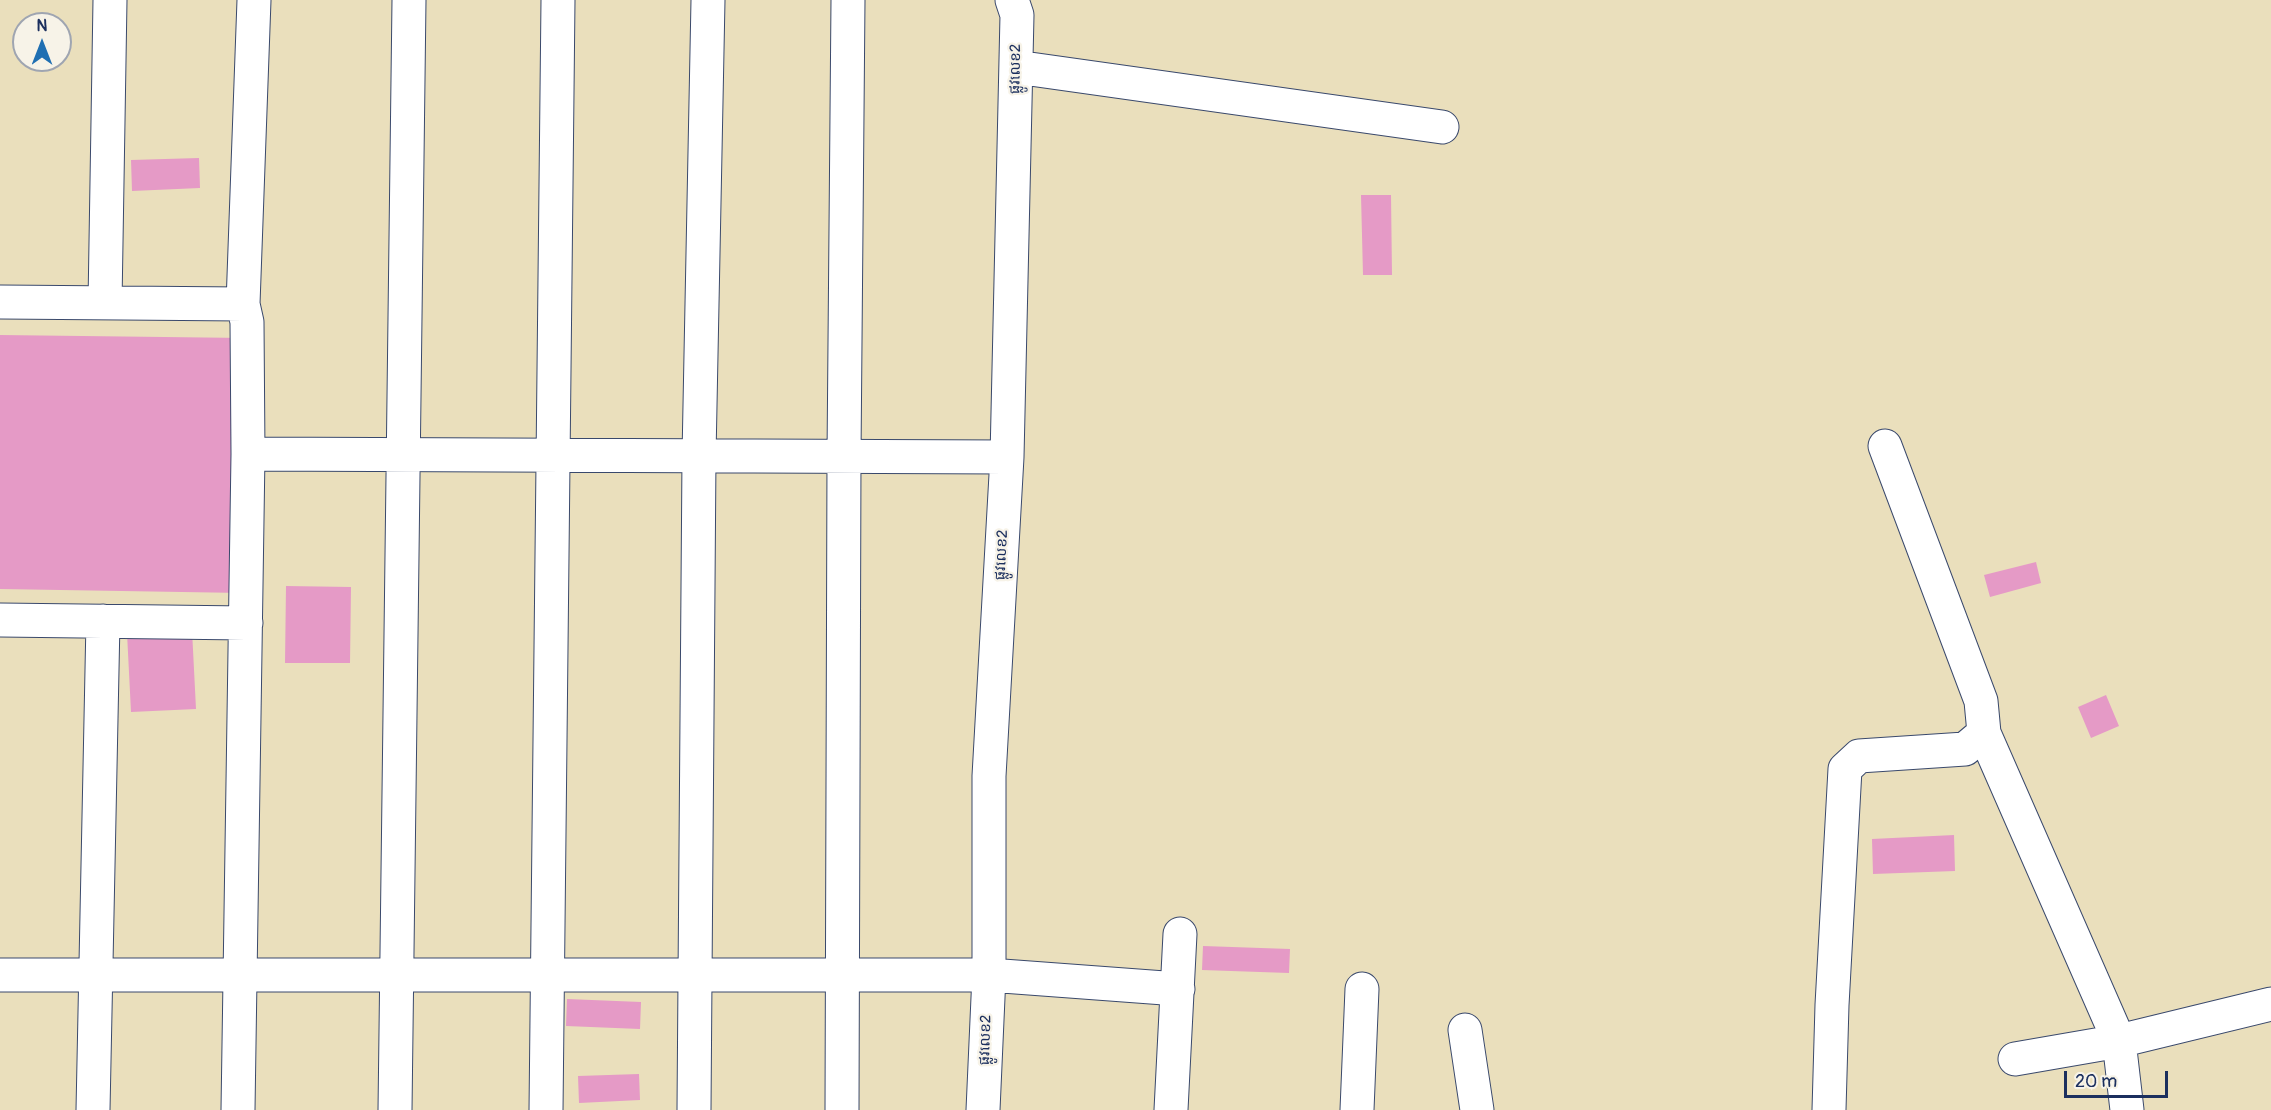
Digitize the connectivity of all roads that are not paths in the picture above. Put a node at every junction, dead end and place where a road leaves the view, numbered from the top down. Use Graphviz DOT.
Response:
graph roads {
  1 [pos="110,0"];
  2 [pos="254,0"];
  3 [pos="409,0"];
  4 [pos="558,0"];
  5 [pos="708,0"];
  6 [pos="848,0"];
  7 [pos="1011,0"];
  8 [pos="1016,67"];
  9 [pos="1442,128"];
  10 [pos="0,303"];
  11 [pos="105,303"];
  12 [pos="243,304"];
  13 [pos="1885,447"];
  14 [pos="248,454"];
  15 [pos="404,454"];
  16 [pos="554,454"];
  17 [pos="699,456"];
  18 [pos="844,456"];
  19 [pos="1007,457"];
  20 [pos="0,620"];
  21 [pos="103,621"];
  22 [pos="246,623"];
  23 [pos="1984,733"];
  24 [pos="1180,934"];
  25 [pos="0,975"];
  26 [pos="96,975"];
  27 [pos="240,975"];
  28 [pos="397,975"];
  29 [pos="547,975"];
  30 [pos="694,975"];
  31 [pos="843,975"];
  32 [pos="989,975"];
  33 [pos="1178,989"];
  34 [pos="1362,989"];
  35 [pos="2271,1004"];
  36 [pos="1465,1030"];
  37 [pos="2119,1041"];
  38 [pos="2015,1059"];
  39 [pos="93,1110"];
  40 [pos="238,1110"];
  41 [pos="395,1110"];
  42 [pos="546,1110"];
  43 [pos="694,1110"];
  44 [pos="842,1110"];
  45 [pos="983,1110"];
  46 [pos="1171,1110"];
  47 [pos="1358,1110"];
  48 [pos="1477,1110"];
  49 [pos="1829,1110"];
  50 [pos="2127,1110"];
  1 -- 11 [label="street"];
  2 -- 12 [label="street"];
  3 -- 15 [label="street"];
  4 -- 16 [label="street"];
  5 -- 17 [label="street"];
  6 -- 18 [label="street"];
  7 -- 8 [label="street, ផ្លូវលេខ2"];
  8 -- 9 [label="street"];
  8 -- 19 [label="street, ផ្លូវលេខ2"];
  10 -- 11 [label="street"];
  11 -- 12 [label="street"];
  12 -- 14 [label="street"];
  13 -- 23 [label="street"];
  14 -- 15 [label="street"];
  14 -- 22 [label="street"];
  15 -- 16 [label="street"];
  15 -- 28 [label="street"];
  16 -- 17 [label="street"];
  16 -- 29 [label="street"];
  17 -- 18 [label="street"];
  17 -- 30 [label="street"];
  18 -- 19 [label="street"];
  18 -- 31 [label="street"];
  19 -- 32 [label="street, ផ្លូវលេខ2"];
  20 -- 21 [label="street"];
  21 -- 22 [label="street"];
  21 -- 26 [label="street"];
  22 -- 27 [label="street"];
  23 -- 37 [label="street"];
  23 -- 49 [label="street"];
  24 -- 33 [label="street"];
  25 -- 26 [label="street"];
  26 -- 27 [label="street"];
  26 -- 39 [label="street"];
  27 -- 28 [label="street"];
  27 -- 40 [label="street"];
  28 -- 29 [label="street"];
  28 -- 41 [label="street"];
  29 -- 30 [label="street"];
  29 -- 42 [label="street"];
  30 -- 31 [label="street"];
  30 -- 43 [label="street"];
  31 -- 32 [label="street"];
  31 -- 44 [label="street"];
  32 -- 33 [label="street"];
  32 -- 45 [label="street, ផ្លូវលេខ2"];
  33 -- 46 [label="street"];
  34 -- 47 [label="street"];
  35 -- 37 [label="street"];
  36 -- 48 [label="street"];
  37 -- 38 [label="street"];
  37 -- 50 [label="street"];
}
